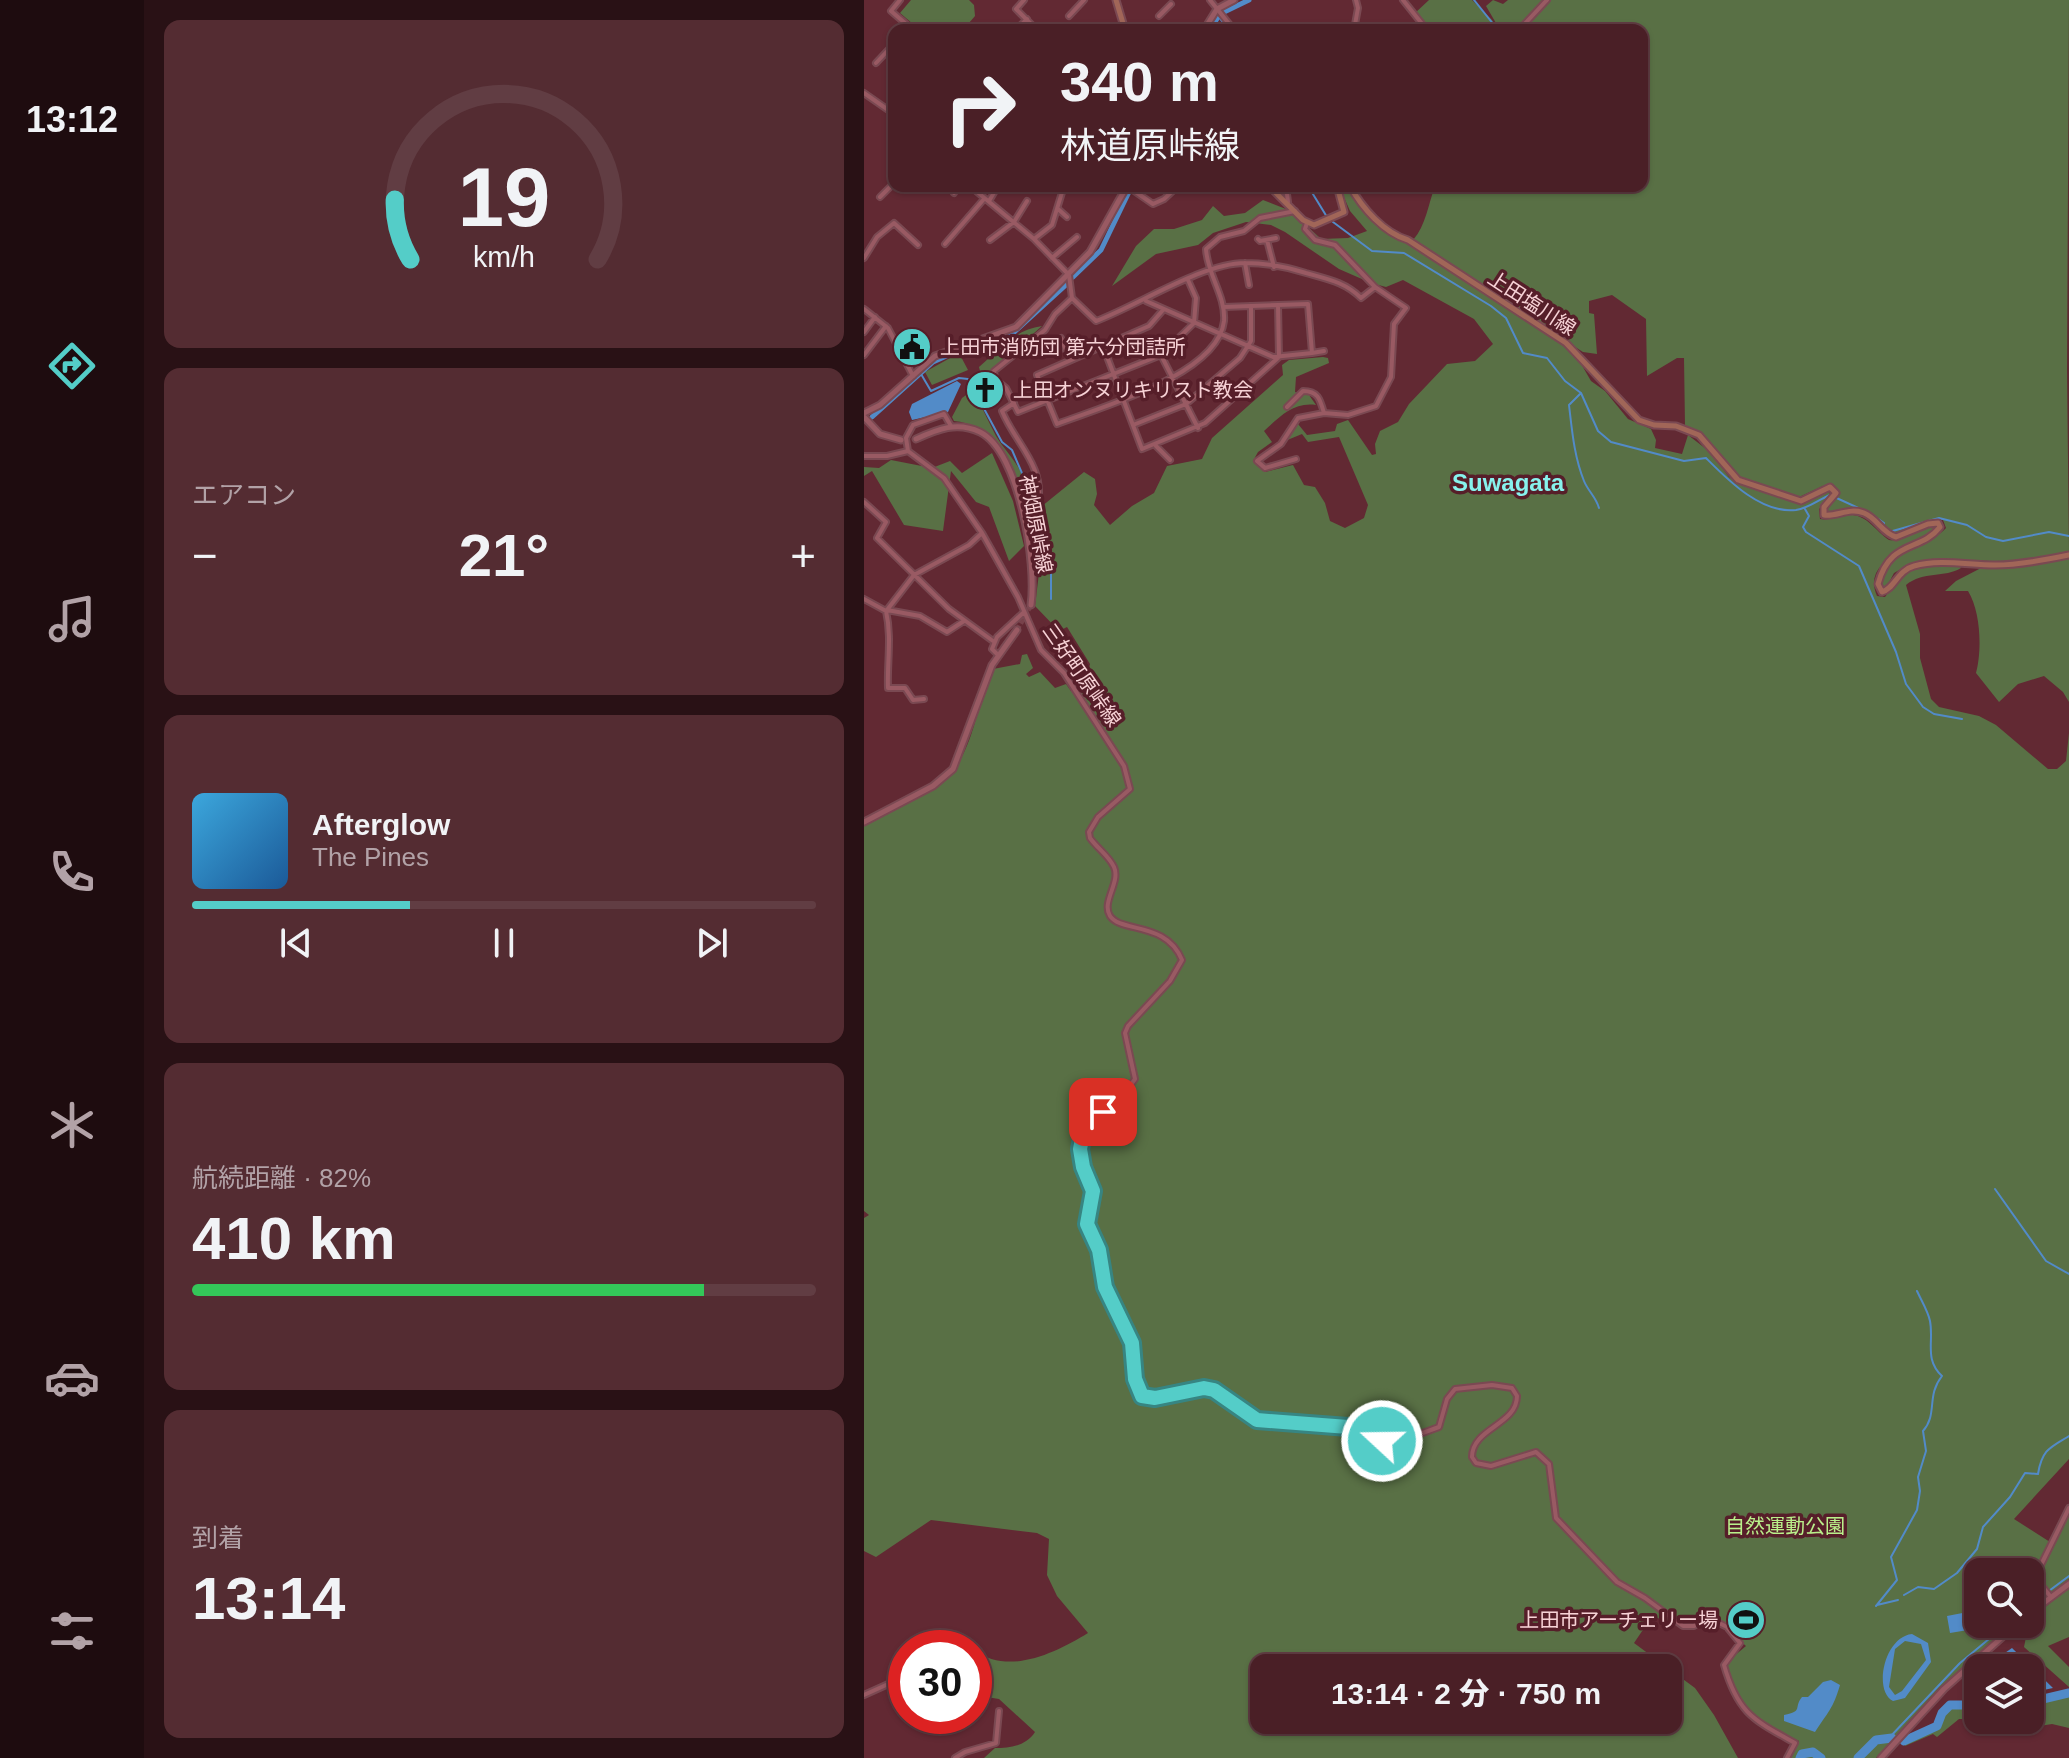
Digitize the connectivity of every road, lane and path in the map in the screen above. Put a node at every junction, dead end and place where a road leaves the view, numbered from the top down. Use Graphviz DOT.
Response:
graph roads {
  1 [pos="900,0"];
  2 [pos="1024,0"];
  3 [pos="1084,0"];
  4 [pos="1116,0"];
  5 [pos="1210,0"];
  6 [pos="1234,0"];
  7 [pos="1356,0"];
  8 [pos="1403,0"];
  9 [pos="1547,0"];
  10 [pos="1171,4"];
  11 [pos="1219,12"];
  12 [pos="1069,16"];
  13 [pos="1159,16"];
  14 [pos="1027,19"];
  15 [pos="906,24"];
  16 [pos="1022,24"];
  17 [pos="1032,24"];
  18 [pos="1123,24"];
  19 [pos="1209,24"];
  20 [pos="1229,24"];
  21 [pos="1355,24"];
  22 [pos="1422,24"];
  23 [pos="1525,24"];
  24 [pos="888,50"];
  25 [pos="876,63"];
  26 [pos="864,93"];
  27 [pos="888,110"];
  28 [pos="888,189"];
  29 [pos="977,192"];
  30 [pos="993,192"];
  31 [pos="1062,192"];
  32 [pos="1124,192"];
  33 [pos="1136,192"];
  34 [pos="1172,192"];
  35 [pos="1276,192"];
  36 [pos="1287,192"];
  37 [pos="1339,192"];
  38 [pos="1354,192"];
  39 [pos="880,197"];
  40 [pos="986,200"];
  41 [pos="1027,201"];
  42 [pos="1288,202"];
  43 [pos="1058,209"];
  44 [pos="1295,211"];
  45 [pos="1067,217"];
  46 [pos="1014,222"];
  47 [pos="1307,223"];
  48 [pos="1077,237"];
  49 [pos="1276,238"];
  50 [pos="1034,239"];
  51 [pos="1258,239"];
  52 [pos="990,240"];
  53 [pos="1267,240"];
  54 [pos="945,244"];
  55 [pos="918,245"];
  56 [pos="864,258"];
  57 [pos="1052,258"];
  58 [pos="1245,263"];
  59 [pos="1274,267"];
  60 [pos="1210,271"];
  61 [pos="1069,275"];
  62 [pos="1188,280"];
  63 [pos="1249,285"];
  64 [pos="1375,287"];
  65 [pos="1072,298"];
  66 [pos="1146,301"];
  67 [pos="1278,305"];
  68 [pos="1251,306"];
  69 [pos="1224,307"];
  70 [pos="864,309"];
  71 [pos="1163,310"];
  72 [pos="875,317"];
  73 [pos="1194,323"];
  74 [pos="886,326"];
  75 [pos="864,332"];
  76 [pos="1221,335"];
  77 [pos="1061,338"];
  78 [pos="1103,346"];
  79 [pos="1248,347"];
  80 [pos="1324,351"];
  81 [pos="1312,353"];
  82 [pos="864,355"];
  83 [pos="1161,355"];
  84 [pos="1279,357"];
  85 [pos="1070,360"];
  86 [pos="1114,373"];
  87 [pos="913,376"];
  88 [pos="1173,379"];
  89 [pos="1123,399"];
  90 [pos="1047,400"];
  91 [pos="1014,403"];
  92 [pos="1186,404"];
  93 [pos="1287,407"];
  94 [pos="1324,413"];
  95 [pos="864,415"];
  96 [pos="1133,425"];
  97 [pos="951,426"];
  98 [pos="1198,428"];
  99 [pos="916,439"];
  100 [pos="901,440"];
  101 [pos="1156,446"];
  102 [pos="908,451"];
  103 [pos="864,456"];
  104 [pos="1296,459"];
  105 [pos="1170,460"];
  106 [pos="864,502"];
  107 [pos="1038,503"];
  108 [pos="982,533"];
  109 [pos="2069,555"];
  110 [pos="914,575"];
  111 [pos="864,599"];
  112 [pos="1031,605"];
  113 [pos="886,610"];
  114 [pos="1024,612"];
  115 [pos="964,621"];
  116 [pos="1017,630"];
  117 [pos="993,641"];
  118 [pos="998,655"];
  119 [pos="924,699"];
  120 [pos="864,822"];
  121 [pos="2069,1508"];
  122 [pos="2069,1584"];
  123 [pos="2047,1593"];
  124 [pos="2044,1597"];
  125 [pos="2001,1638"];
  126 [pos="888,1684"];
  127 [pos="864,1695"];
  128 [pos="999,1711"];
  129 [pos="955,1758"];
  130 [pos="1787,1758"];
  131 [pos="1881,1758"];
  1 -- 15 [label="street"];
  2 -- 14 [label="street"];
  3 -- 12 [label="street"];
  4 -- 18 [label="main road"];
  5 -- 11 [label="street"];
  6 -- 11 [label="street"];
  7 -- 21 [label="street"];
  8 -- 22 [label="street"];
  9 -- 23 [label="street"];
  10 -- 13 [label="street"];
  11 -- 19 [label="street"];
  11 -- 20 [label="street"];
  14 -- 16 [label="street"];
  14 -- 17 [label="street"];
  24 -- 25 [label="street"];
  26 -- 27 [label="street"];
  28 -- 39 [label="street"];
  29 -- 40 [label="street"];
  30 -- 40 [label="street"];
  31 -- 43 [label="street"];
  32 -- 61 [label="street"];
  33 -- 34 [label="street"];
  35 -- 42 [label="main road"];
  36 -- 42 [label="street"];
  37 -- 47 [label="main road"];
  38 -- 109 [label="main road, 上田塩川線"];
  40 -- 46 [label="street"];
  40 -- 54 [label="street"];
  41 -- 46 [label="street"];
  42 -- 44 [label="main road"];
  43 -- 45 [label="street"];
  43 -- 50 [label="street"];
  44 -- 47 [label="main road"];
  44 -- 60 [label="street"];
  46 -- 50 [label="street"];
  46 -- 52 [label="street"];
  47 -- 64 [label="street"];
  48 -- 57 [label="street"];
  49 -- 53 [label="street"];
  50 -- 57 [label="street"];
  51 -- 53 [label="street"];
  53 -- 59 [label="street"];
  55 -- 56 [label="street"];
  57 -- 61 [label="street"];
  58 -- 59 [label="street"];
  58 -- 60 [label="street"];
  58 -- 63 [label="street"];
  59 -- 64 [label="street"];
  60 -- 62 [label="street"];
  60 -- 69 [label="street"];
  61 -- 65 [label="street"];
  61 -- 87 [label="street"];
  62 -- 66 [label="street"];
  62 -- 73 [label="street"];
  64 -- 94 [label="street"];
  65 -- 66 [label="street"];
  65 -- 91 [label="street"];
  66 -- 71 [label="street"];
  67 -- 68 [label="street"];
  67 -- 81 [label="street"];
  67 -- 84 [label="street"];
  68 -- 69 [label="street"];
  68 -- 79 [label="street"];
  69 -- 76 [label="street"];
  70 -- 72 [label="street"];
  71 -- 73 [label="street"];
  71 -- 78 [label="street"];
  72 -- 74 [label="street"];
  72 -- 75 [label="street"];
  73 -- 76 [label="street"];
  73 -- 83 [label="street"];
  74 -- 82 [label="street"];
  74 -- 87 [label="street"];
  76 -- 79 [label="street"];
  76 -- 88 [label="street"];
  77 -- 85 [label="street"];
  78 -- 85 [label="street"];
  78 -- 86 [label="street"];
  79 -- 84 [label="street"];
  79 -- 92 [label="street"];
  80 -- 81 [label="street"];
  81 -- 84 [label="street"];
  83 -- 86 [label="street"];
  83 -- 88 [label="street"];
  84 -- 98 [label="street"];
  85 -- 90 [label="street"];
  86 -- 89 [label="street"];
  86 -- 90 [label="street"];
  87 -- 95 [label="street"];
  88 -- 89 [label="street"];
  88 -- 92 [label="street"];
  89 -- 90 [label="street"];
  89 -- 96 [label="street"];
  90 -- 91 [label="street"];
  91 -- 107 [label="street"];
  92 -- 96 [label="street"];
  92 -- 98 [label="street"];
  93 -- 94 [label="street"];
  94 -- 104 [label="street"];
  95 -- 100 [label="street"];
  96 -- 101 [label="street"];
  97 -- 99 [label="street"];
  97 -- 102 [label="street"];
  97 -- 112 [label="street, 神畑原峠線"];
  98 -- 101 [label="street"];
  101 -- 105 [label="street"];
  102 -- 103 [label="street"];
  102 -- 108 [label="street, 三好町原峠線"];
  106 -- 110 [label="street"];
  108 -- 110 [label="street"];
  108 -- 114 [label="street, 三好町原峠線"];
  110 -- 113 [label="street"];
  110 -- 115 [label="street"];
  111 -- 113 [label="street"];
  113 -- 115 [label="street"];
  113 -- 119 [label="street"];
  114 -- 117 [label="street"];
  114 -- 130 [label="street, 三好町原峠線"];
  115 -- 117 [label="street"];
  116 -- 118 [label="street"];
  117 -- 118 [label="street"];
  118 -- 120 [label="street"];
  121 -- 123 [label="street"];
  122 -- 123 [label="street"];
  123 -- 124 [label="street"];
  125 -- 131 [label="street"];
  126 -- 127 [label="street"];
  128 -- 129 [label="street"];
}
